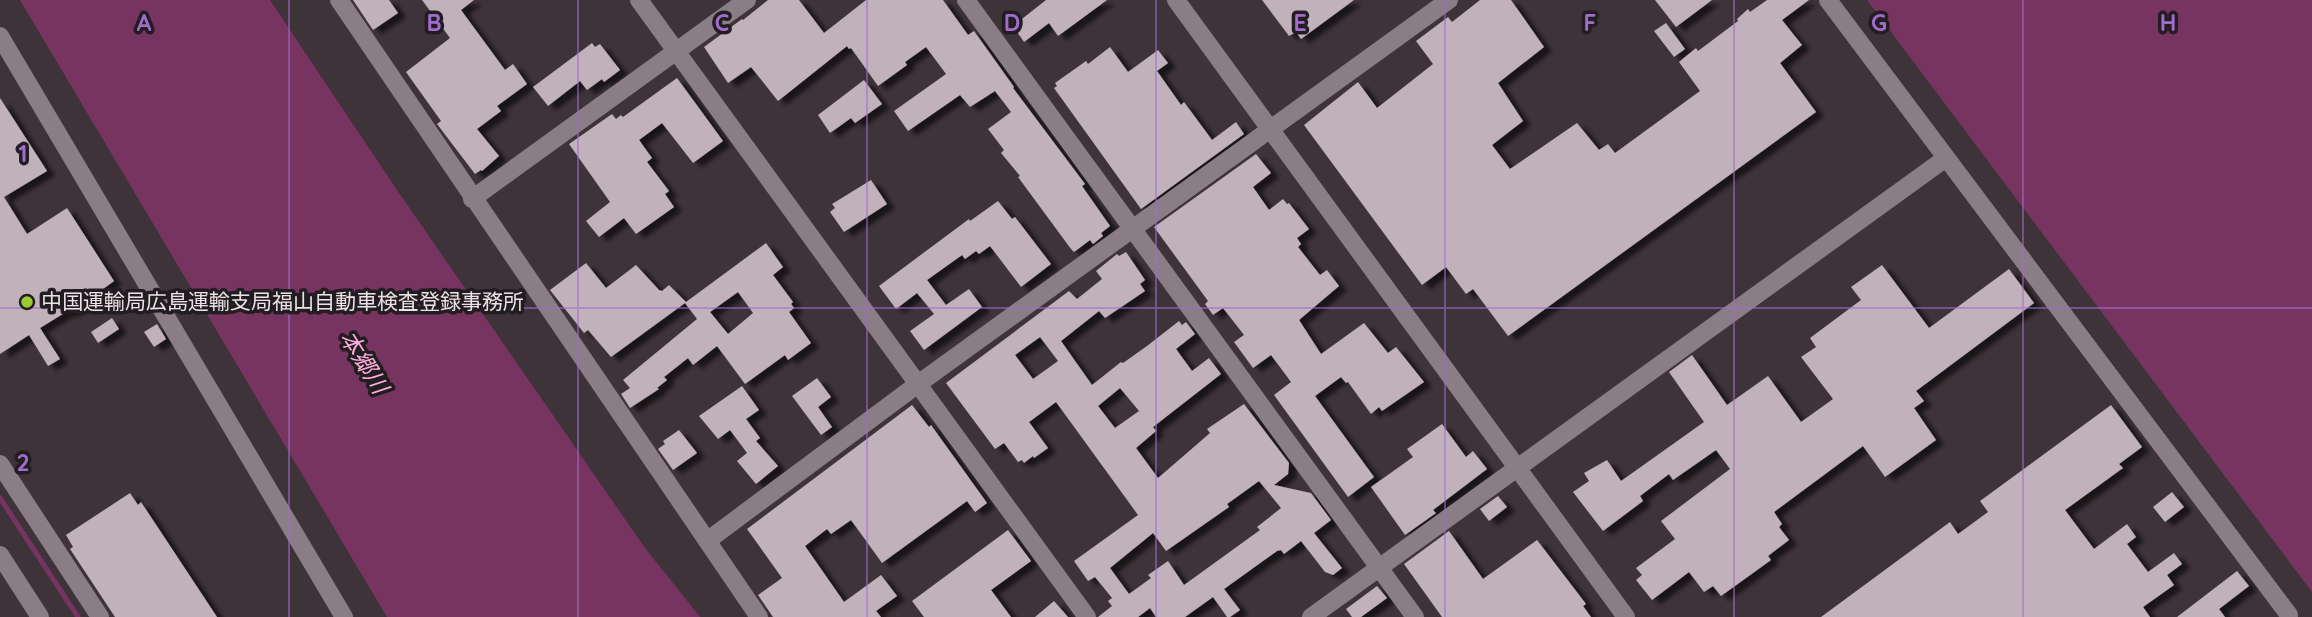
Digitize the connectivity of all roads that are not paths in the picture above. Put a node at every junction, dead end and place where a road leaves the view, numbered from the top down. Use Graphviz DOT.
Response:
graph roads {
  1 [pos="339,0"];
  2 [pos="639,0"];
  3 [pos="747,0"];
  4 [pos="966,0"];
  5 [pos="1176,0"];
  6 [pos="1448,0"];
  7 [pos="1828,0"];
  8 [pos="0,36"];
  9 [pos="676,51"];
  10 [pos="1270,128"];
  11 [pos="1946,158"];
  12 [pos="472,199"];
  13 [pos="1133,229"];
  14 [pos="918,384"];
  15 [pos="1,466"];
  16 [pos="1516,467"];
  17 [pos="707,541"];
  18 [pos="0,555"];
  19 [pos="1379,568"];
  20 [pos="2282,614"];
  21 [pos="40,617"];
  22 [pos="100,617"];
  23 [pos="344,617"];
  24 [pos="759,617"];
  25 [pos="1087,617"];
  26 [pos="1311,617"];
  27 [pos="1415,617"];
  28 [pos="1626,617"];
  1 -- 12 [label="street"];
  2 -- 9 [label="street"];
  3 -- 9 [label="street"];
  4 -- 13 [label="street"];
  5 -- 10 [label="street"];
  6 -- 10 [label="street"];
  7 -- 11 [label="street"];
  8 -- 23 [label="street"];
  9 -- 12 [label="street"];
  9 -- 14 [label="street"];
  10 -- 13 [label="street"];
  10 -- 16 [label="street"];
  11 -- 16 [label="street"];
  11 -- 20 [label="street"];
  12 -- 17 [label="street"];
  13 -- 14 [label="street"];
  13 -- 19 [label="street"];
  14 -- 17 [label="street"];
  14 -- 25 [label="street"];
  15 -- 22 [label="street"];
  16 -- 19 [label="street"];
  16 -- 28 [label="street"];
  17 -- 24 [label="street"];
  18 -- 21 [label="street"];
  19 -- 26 [label="street"];
  19 -- 27 [label="street"];
}
